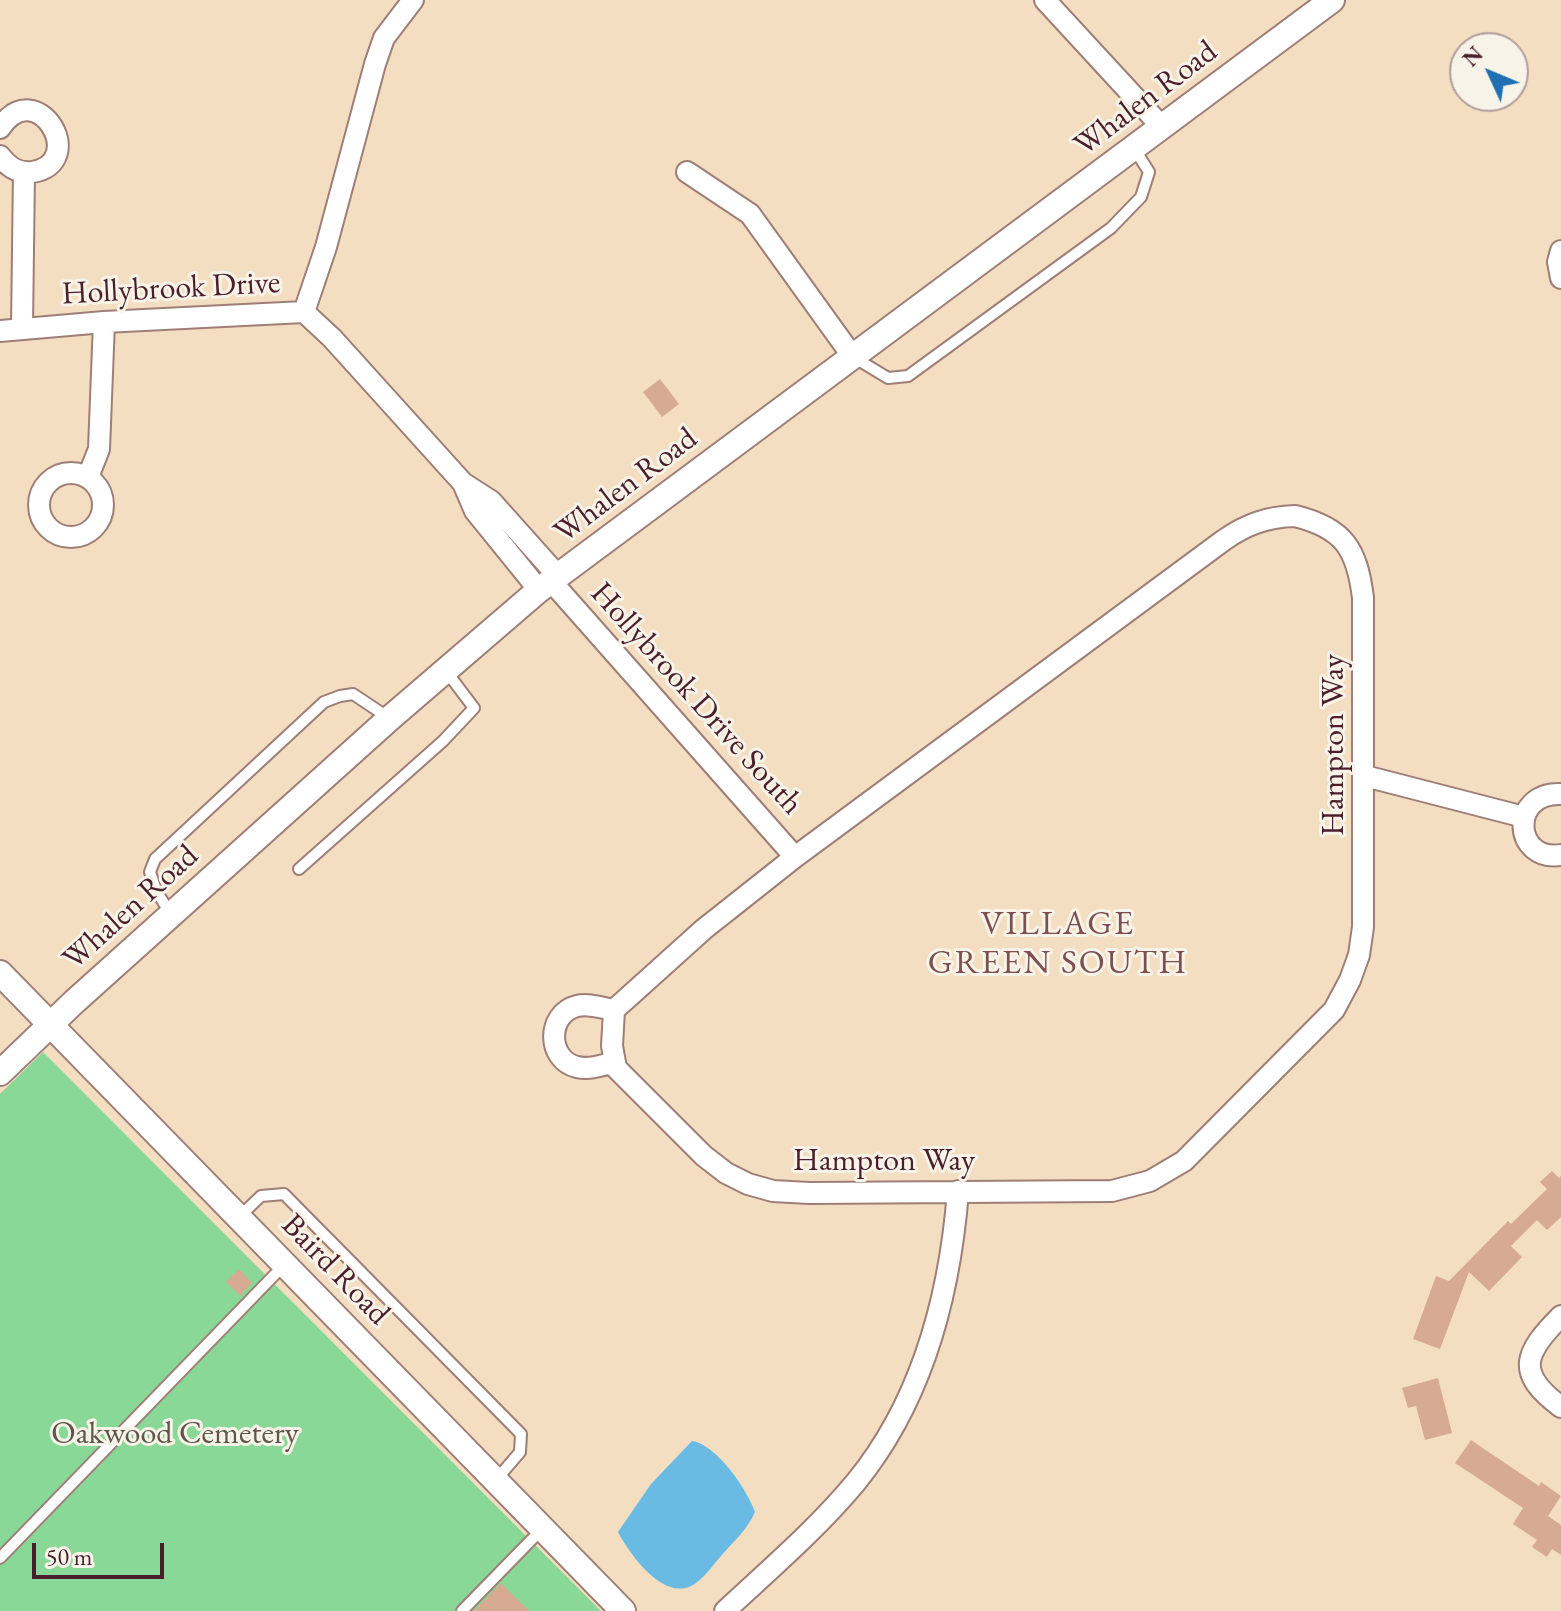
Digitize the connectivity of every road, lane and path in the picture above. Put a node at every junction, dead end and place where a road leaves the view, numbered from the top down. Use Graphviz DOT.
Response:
graph roads {
  1 [pos="1045,0"];
  2 [pos="1332,0"];
  3 [pos="404,3"];
  4 [pos="1162,127"];
  5 [pos="0,128"];
  6 [pos="1134,148"];
  7 [pos="0,156"];
  8 [pos="24,172"];
  9 [pos="687,172"];
  10 [pos="1561,251"];
  11 [pos="1561,278"];
  12 [pos="304,312"];
  13 [pos="104,322"];
  14 [pos="22,327"];
  15 [pos="0,331"];
  16 [pos="853,357"];
  17 [pos="88,477"];
  18 [pos="550,583"];
  19 [pos="446,671"];
  20 [pos="389,719"];
  21 [pos="1365,776"];
  22 [pos="1561,794"];
  23 [pos="1524,817"];
  24 [pos="1561,855"];
  25 [pos="795,857"];
  26 [pos="299,869"];
  27 [pos="171,915"];
  28 [pos="0,973"];
  29 [pos="614,1010"];
  30 [pos="50,1025"];
  31 [pos="615,1062"];
  32 [pos="0,1073"];
  33 [pos="958,1191"];
  34 [pos="239,1217"];
  35 [pos="285,1263"];
  36 [pos="1561,1316"];
  37 [pos="1561,1407"];
  38 [pos="496,1480"];
  39 [pos="543,1528"];
  40 [pos="0,1558"];
  41 [pos="462,1611"];
  42 [pos="623,1611"];
  43 [pos="725,1611"];
  1 -- 4 [label="street"];
  2 -- 4 [label="street, Whalen Road"];
  3 -- 12 [label="street"];
  4 -- 6 [label="street, Whalen Road"];
  5 -- 8 [label="street"];
  6 -- 16 [label="street, Whalen Road"];
  6 -- 16 [label="lane"];
  7 -- 8 [label="street"];
  8 -- 14 [label="street"];
  9 -- 16 [label="street"];
  10 -- 11 [label="street"];
  12 -- 13 [label="street, Hollybrook Drive"];
  12 -- 18 [label="street, Hollybrook Drive"];
  13 -- 14 [label="street, Hollybrook Drive"];
  13 -- 17 [label="street"];
  14 -- 15 [label="street, Hollybrook Drive"];
  16 -- 18 [label="street, Whalen Road"];
  18 -- 19 [label="street, Whalen Road"];
  18 -- 25 [label="street, Hollybrook Drive South"];
  19 -- 20 [label="street, Whalen Road"];
  19 -- 26 [label="lane"];
  20 -- 27 [label="street, Whalen Road"];
  20 -- 27 [label="lane"];
  21 -- 23 [label="street"];
  21 -- 25 [label="street, Hampton Way"];
  21 -- 33 [label="street, Hampton Way"];
  22 -- 23 [label="street"];
  23 -- 24 [label="street"];
  25 -- 29 [label="street, Hampton Way"];
  27 -- 30 [label="street, Whalen Road"];
  28 -- 30 [label="street, Baird Road"];
  29 -- 31 [label="street"];
  29 -- 31 [label="street"];
  30 -- 32 [label="street, Whalen Road"];
  30 -- 34 [label="street, Baird Road"];
  31 -- 33 [label="street, Hampton Way"];
  33 -- 43 [label="street"];
  34 -- 35 [label="street, Baird Road"];
  34 -- 38 [label="lane"];
  35 -- 38 [label="street, Baird Road"];
  35 -- 40 [label="lane"];
  36 -- 37 [label="street"];
  38 -- 39 [label="street, Baird Road"];
  39 -- 41 [label="lane"];
  39 -- 42 [label="street, Baird Road"];
}
